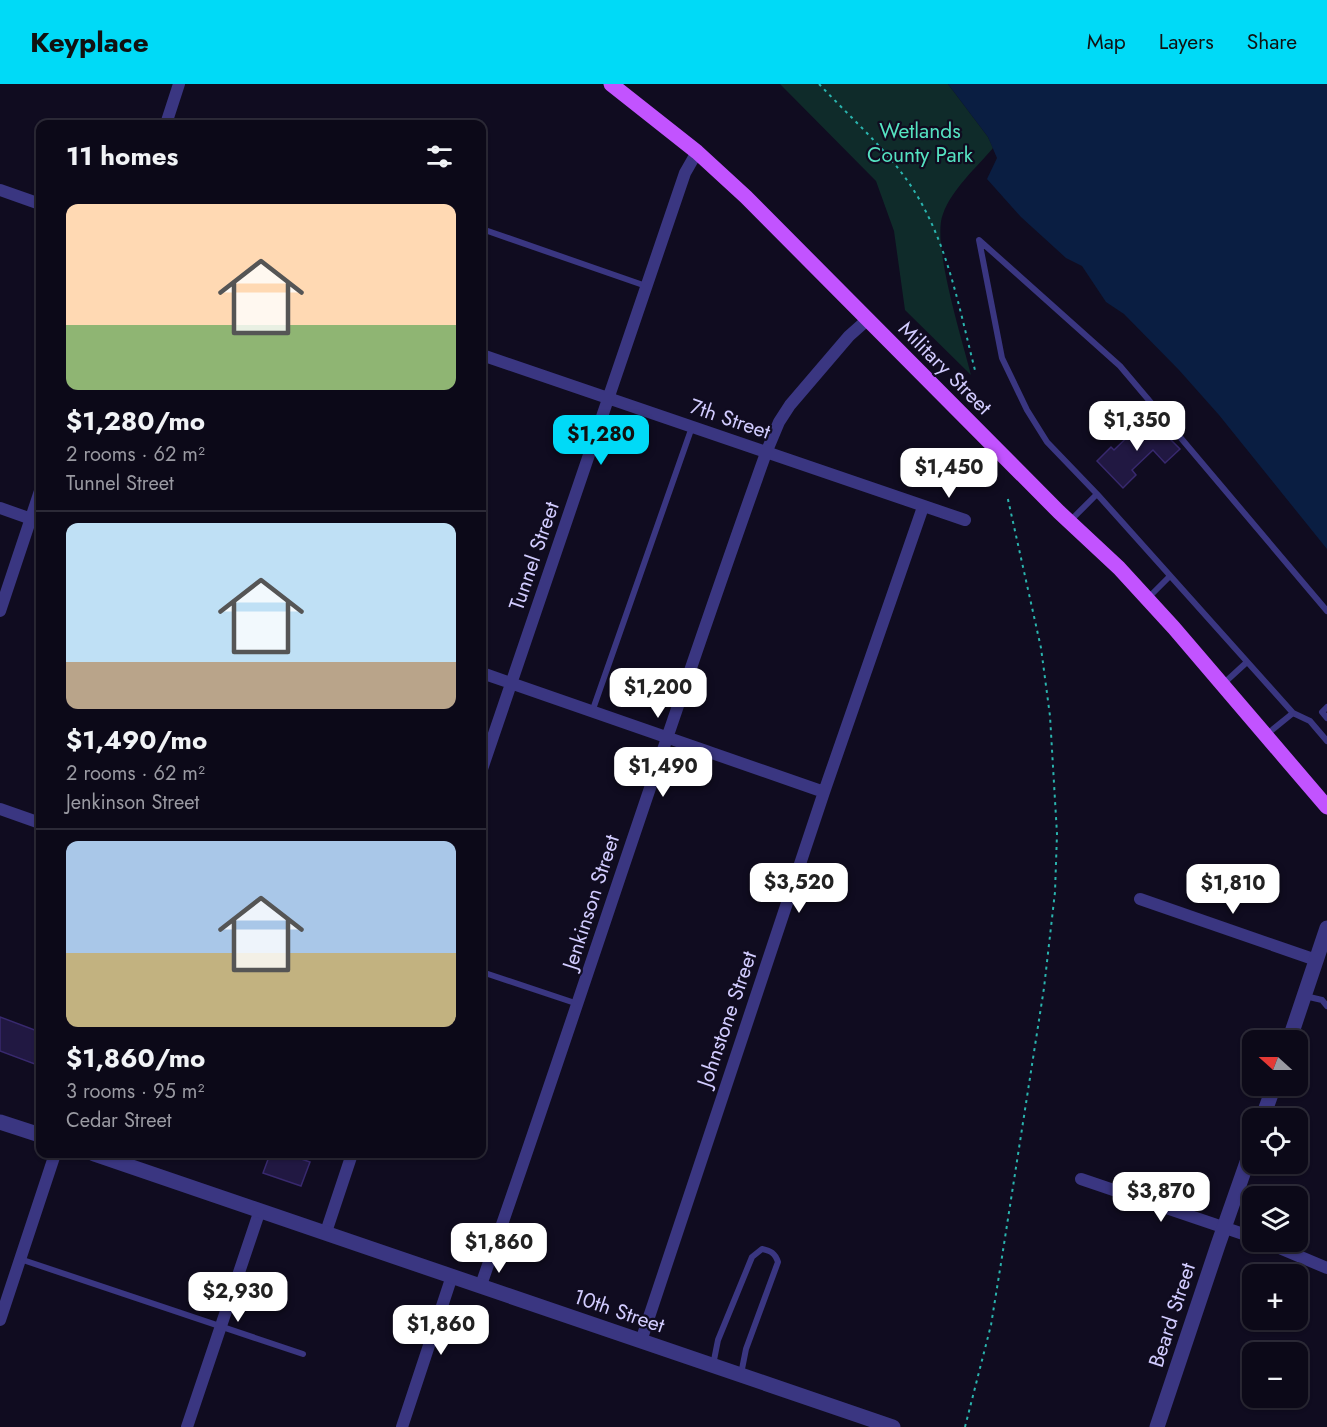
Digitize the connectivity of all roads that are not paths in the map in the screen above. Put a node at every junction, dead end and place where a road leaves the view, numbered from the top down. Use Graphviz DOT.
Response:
graph roads {
  1 [pos="179,84"];
  2 [pos="611,84"];
  3 [pos="170,120"];
  4 [pos="697,152"];
  5 [pos="0,190"];
  6 [pos="36,203"];
  7 [pos="486,230"];
  8 [pos="646,286"];
  9 [pos="867,320"];
  10 [pos="486,356"];
  11 [pos="608,398"];
  12 [pos="692,427"];
  13 [pos="766,453"];
  14 [pos="1096,494"];
  15 [pos="923,507"];
  16 [pos="0,508"];
  17 [pos="36,520"];
  18 [pos="965,520"];
  19 [pos="1069,522"];
  20 [pos="1170,576"];
  21 [pos="1148,599"];
  22 [pos="0,611"];
  23 [pos="1327,611"];
  24 [pos="1247,662"];
  25 [pos="486,674"];
  26 [pos="511,683"];
  27 [pos="1222,685"];
  28 [pos="1327,707"];
  29 [pos="592,712"];
  30 [pos="1293,713"];
  31 [pos="1327,718"];
  32 [pos="1265,735"];
  33 [pos="667,738"];
  34 [pos="1327,741"];
  35 [pos="486,757"];
  36 [pos="824,792"];
  37 [pos="1326,802"];
  38 [pos="0,809"];
  39 [pos="36,822"];
  40 [pos="1140,899"];
  41 [pos="1327,928"];
  42 [pos="1316,960"];
  43 [pos="486,973"];
  44 [pos="1304,996"];
  45 [pos="578,1004"];
  46 [pos="1327,1006"];
  47 [pos="1293,1030"];
  48 [pos="0,1122"];
  49 [pos="36,1135"];
  50 [pos="54,1158"];
  51 [pos="106,1158"];
  52 [pos="350,1158"];
  53 [pos="1243,1174"];
  54 [pos="1081,1179"];
  55 [pos="260,1210"];
  56 [pos="1224,1228"];
  57 [pos="326,1232"];
  58 [pos="1242,1234"];
  59 [pos="1289,1252"];
  60 [pos="20,1259"];
  61 [pos="1327,1268"];
  62 [pos="452,1276"];
  63 [pos="481,1285"];
  64 [pos="0,1320"];
  65 [pos="221,1326"];
  66 [pos="641,1341"];
  67 [pos="303,1354"];
  68 [pos="712,1365"];
  69 [pos="741,1374"];
  70 [pos="889,1426"];
  71 [pos="187,1427"];
  72 [pos="402,1427"];
  73 [pos="1157,1427"];
  1 -- 3 [label="street"];
  2 -- 4 [label="main road, Military Street"];
  4 -- 8 [label="street, Tunnel Street"];
  4 -- 9 [label="main road, Military Street"];
  5 -- 6 [label="street"];
  7 -- 8 [label="lane"];
  8 -- 11 [label="street, Tunnel Street"];
  9 -- 13 [label="street, Jenkinson Street"];
  9 -- 19 [label="main road, Military Street"];
  10 -- 11 [label="street, 7th Street"];
  11 -- 12 [label="street, 7th Street"];
  11 -- 26 [label="street, Tunnel Street"];
  12 -- 13 [label="street, 7th Street"];
  12 -- 29 [label="lane"];
  13 -- 15 [label="street, 7th Street"];
  13 -- 33 [label="street, Jenkinson Street"];
  14 -- 19 [label="lane"];
  14 -- 20 [label="lane"];
  14 -- 23 [label="lane"];
  15 -- 18 [label="street, 7th Street"];
  15 -- 36 [label="street, Johnstone Street"];
  16 -- 17 [label="street"];
  17 -- 22 [label="street"];
  19 -- 21 [label="main road, Military Street"];
  20 -- 21 [label="lane"];
  20 -- 24 [label="lane"];
  21 -- 27 [label="main road, Military Street"];
  24 -- 27 [label="lane"];
  24 -- 30 [label="lane"];
  25 -- 26 [label="street"];
  26 -- 29 [label="street"];
  26 -- 35 [label="street, Tunnel Street"];
  27 -- 32 [label="main road, Military Street"];
  28 -- 31 [label="lane"];
  29 -- 33 [label="street"];
  30 -- 32 [label="lane"];
  30 -- 34 [label="lane"];
  32 -- 37 [label="main road, Military Street"];
  33 -- 36 [label="street"];
  33 -- 45 [label="street, Jenkinson Street"];
  36 -- 66 [label="street, Johnstone Street"];
  38 -- 39 [label="street"];
  40 -- 42 [label="street"];
  41 -- 42 [label="street"];
  42 -- 44 [label="street"];
  43 -- 45 [label="lane"];
  44 -- 46 [label="lane"];
  44 -- 47 [label="street"];
  45 -- 63 [label="street, Jenkinson Street"];
  48 -- 49 [label="street"];
  50 -- 60 [label="street"];
  51 -- 55 [label="street, 10th Street"];
  52 -- 57 [label="street"];
  53 -- 56 [label="street, Beard Street"];
  54 -- 56 [label="street"];
  55 -- 57 [label="street, 10th Street"];
  55 -- 65 [label="street"];
  56 -- 58 [label="street"];
  56 -- 73 [label="street, Beard Street"];
  57 -- 62 [label="street, 10th Street"];
  59 -- 61 [label="street"];
  60 -- 64 [label="street"];
  60 -- 65 [label="lane"];
  62 -- 63 [label="street, 10th Street"];
  62 -- 72 [label="street"];
  63 -- 66 [label="street, 10th Street"];
  65 -- 67 [label="lane"];
  65 -- 71 [label="street"];
  66 -- 68 [label="street, 10th Street"];
  68 -- 69 [label="street, 10th Street"];
  68 -- 69 [label="lane"];
  69 -- 70 [label="street, 10th Street"];
}
